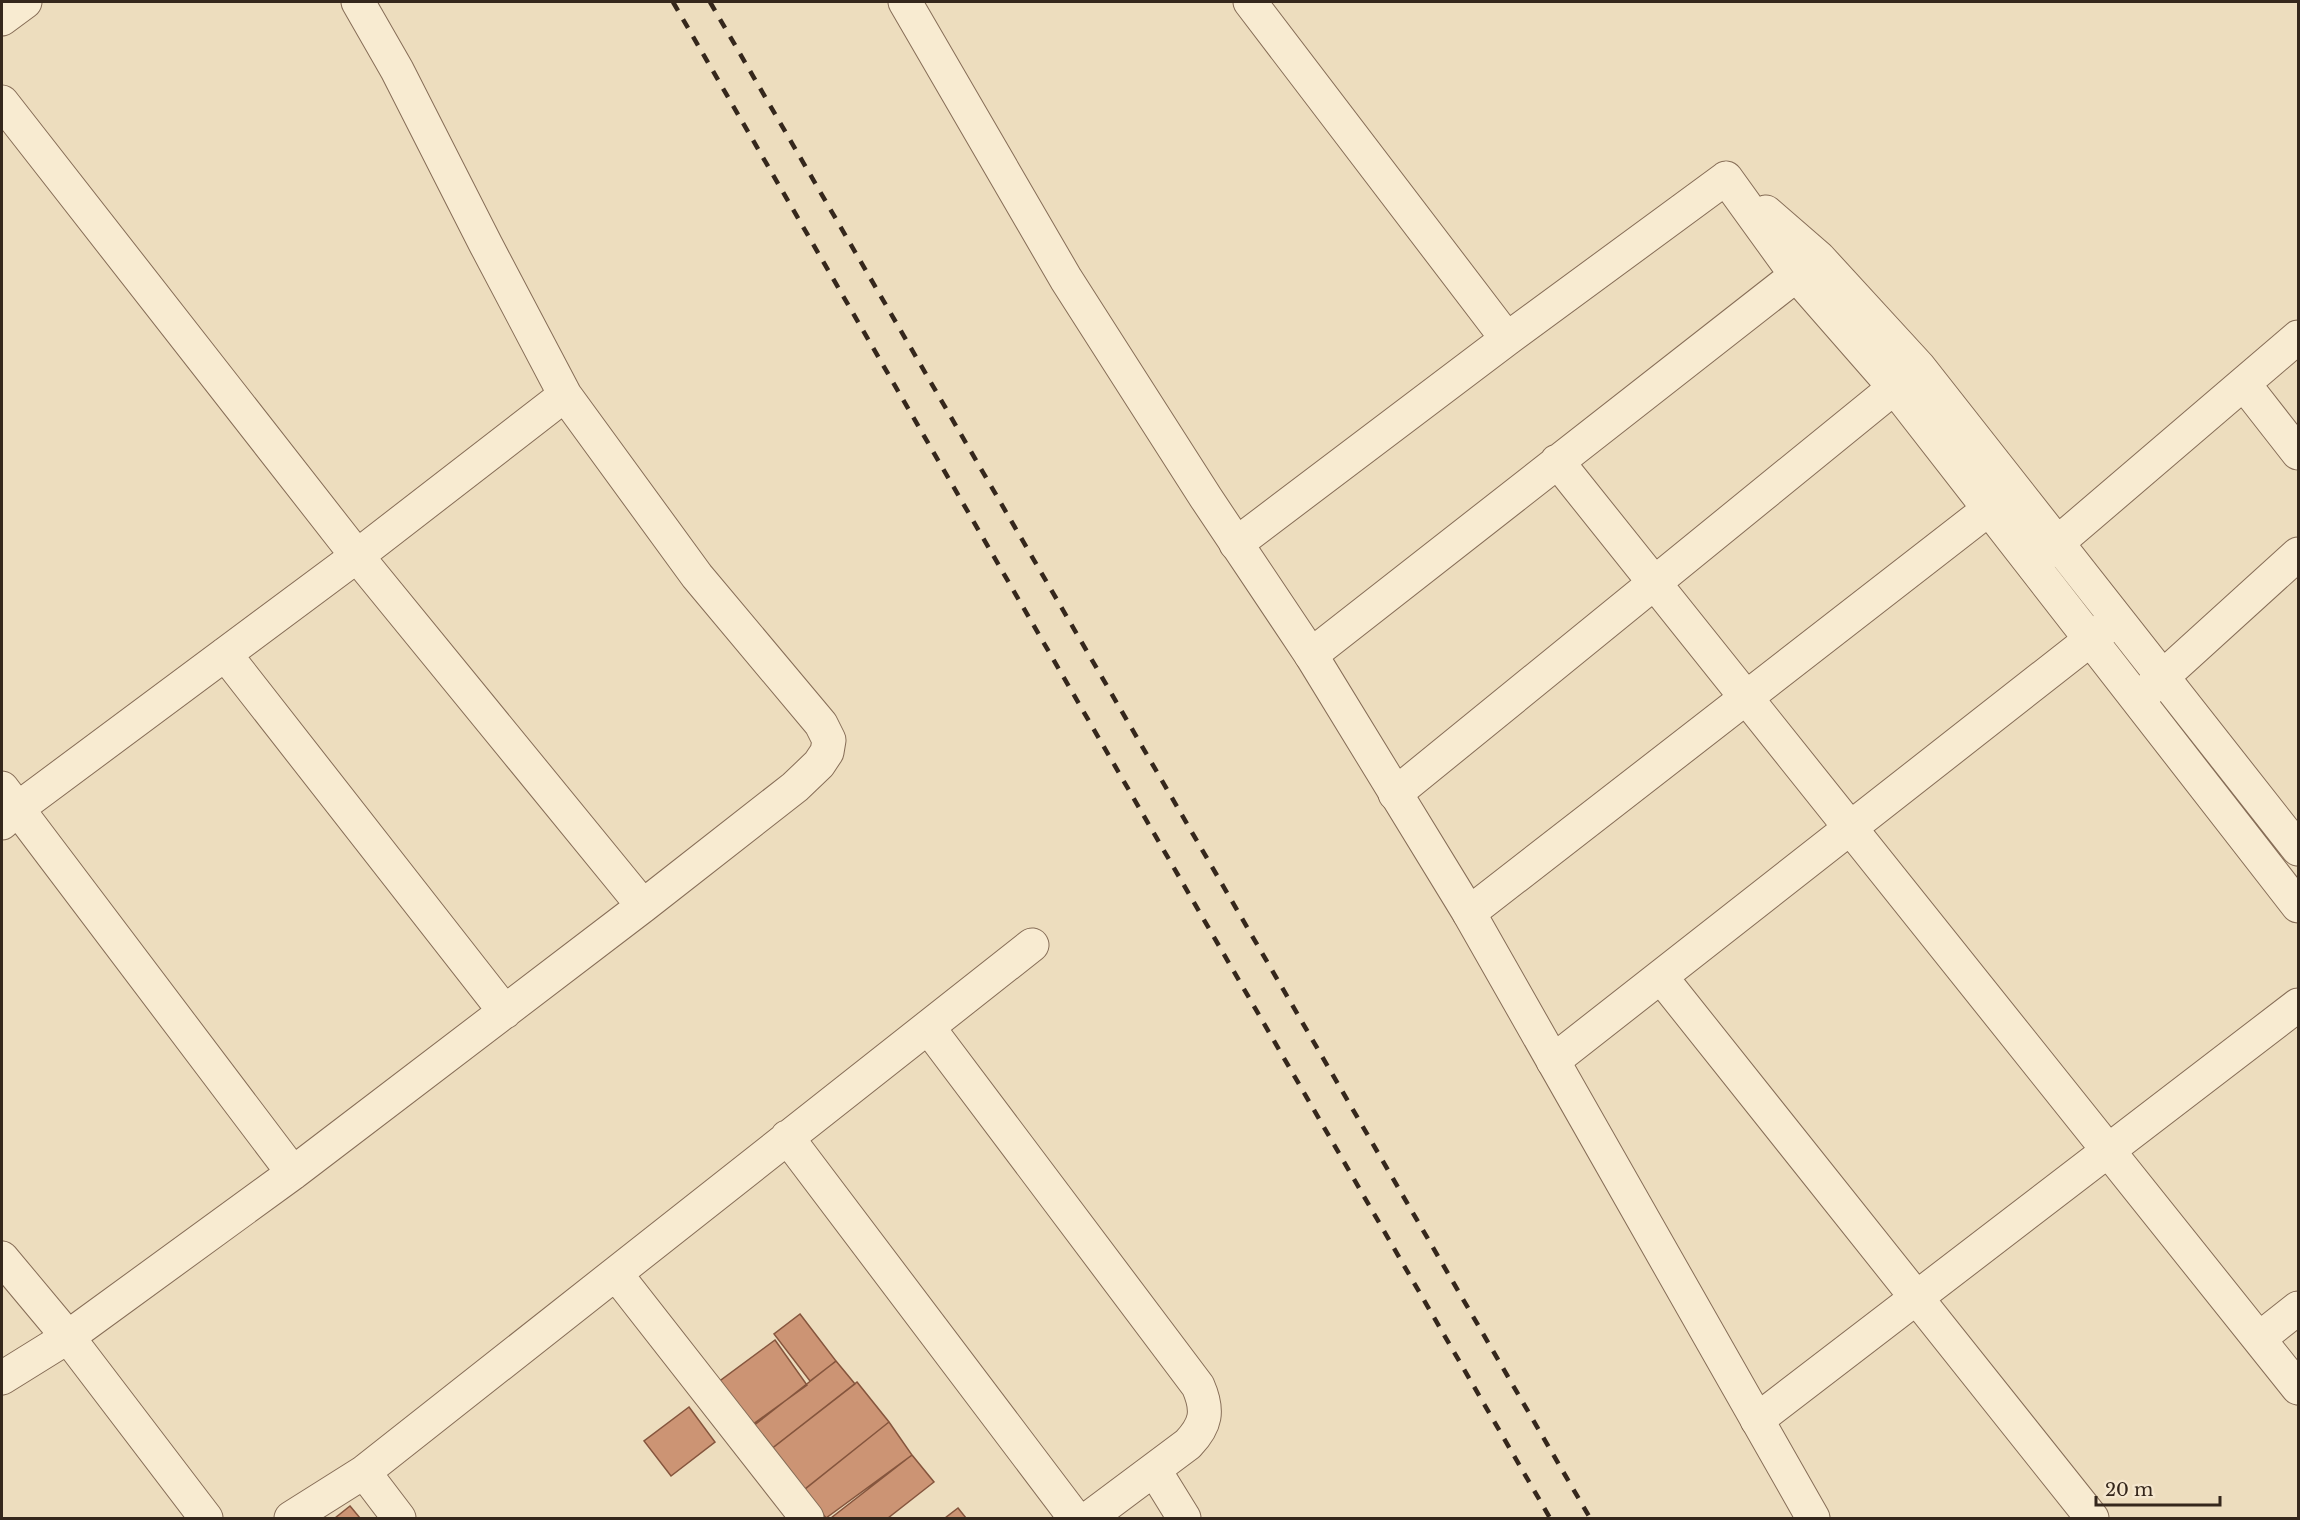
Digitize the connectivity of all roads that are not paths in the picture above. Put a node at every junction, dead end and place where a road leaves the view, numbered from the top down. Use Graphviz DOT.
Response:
graph roads {
  1 [pos="25,2"];
  2 [pos="358,2"];
  3 [pos="905,2"];
  4 [pos="1250,2"];
  5 [pos="2,19"];
  6 [pos="2,102"];
  7 [pos="1808,266"];
  8 [pos="2298,337"];
  9 [pos="1506,339"];
  10 [pos="1919,367"];
  11 [pos="2244,384"];
  12 [pos="1894,387"];
  13 [pos="566,395"];
  14 [pos="2298,453"];
  15 [pos="1557,461"];
  16 [pos="2015,488"];
  17 [pos="1989,509"];
  18 [pos="2058,543"];
  19 [pos="1236,544"];
  20 [pos="2298,555"];
  21 [pos="357,556"];
  22 [pos="2033,565"];
  23 [pos="1654,582"];
  24 [pos="2118,619"];
  25 [pos="2091,640"];
  26 [pos="225,654"];
  27 [pos="1311,655"];
  28 [pos="2163,677"];
  29 [pos="1747,697"];
  30 [pos="2138,700"];
  31 [pos="1395,794"];
  32 [pos="7,806"];
  33 [pos="1851,827"];
  34 [pos="2298,849"];
  35 [pos="643,906"];
  36 [pos="2298,906"];
  37 [pos="1469,914"];
  38 [pos="1032,945"];
  39 [pos="1661,977"];
  40 [pos="2298,1005"];
  41 [pos="505,1012"];
  42 [pos="928,1027"];
  43 [pos="1553,1061"];
  44 [pos="787,1137"];
  45 [pos="2109,1150"];
  46 [pos="294,1173"];
  47 [pos="2,1258"];
  48 [pos="616,1274"];
  49 [pos="1916,1298"];
  50 [pos="2298,1308"];
  51 [pos="68,1337"];
  52 [pos="2260,1338"];
  53 [pos="2,1378"];
  54 [pos="2298,1388"];
  55 [pos="1757,1420"];
  56 [pos="1155,1471"];
  57 [pos="364,1472"];
  58 [pos="206,1518"];
  59 [pos="291,1518"];
  60 [pos="399,1518"];
  61 [pos="807,1518"];
  62 [pos="1075,1518"];
  63 [pos="1089,1518"];
  64 [pos="1184,1518"];
  65 [pos="1813,1518"];
  66 [pos="2092,1518"];
  1 -- 5 [label="street"];
  2 -- 13 [label="street"];
  3 -- 19 [label="street"];
  4 -- 9 [label="street"];
  6 -- 21 [label="street"];
  7 -- 9 [label="street"];
  7 -- 10 [label="street"];
  7 -- 12 [label="street"];
  7 -- 15 [label="street"];
  8 -- 11 [label="street"];
  9 -- 19 [label="street"];
  10 -- 12 [label="street"];
  10 -- 16 [label="street"];
  11 -- 14 [label="street"];
  11 -- 18 [label="street"];
  12 -- 17 [label="street"];
  12 -- 23 [label="street"];
  13 -- 21 [label="street"];
  13 -- 35 [label="street"];
  15 -- 23 [label="street"];
  15 -- 27 [label="street"];
  16 -- 17 [label="street"];
  16 -- 18 [label="street"];
  17 -- 22 [label="street"];
  17 -- 29 [label="street"];
  18 -- 22 [label="street"];
  18 -- 24 [label="street"];
  19 -- 27 [label="street"];
  20 -- 28 [label="street"];
  21 -- 26 [label="street"];
  21 -- 35 [label="street"];
  22 -- 25 [label="street"];
  23 -- 29 [label="street"];
  23 -- 31 [label="street"];
  24 -- 25 [label="street"];
  24 -- 28 [label="street"];
  25 -- 30 [label="street"];
  25 -- 33 [label="street"];
  26 -- 32 [label="street"];
  26 -- 41 [label="street"];
  27 -- 31 [label="street"];
  28 -- 30 [label="street"];
  28 -- 34 [label="street"];
  29 -- 33 [label="street"];
  29 -- 37 [label="street"];
  30 -- 36 [label="street"];
  31 -- 37 [label="street"];
  32 -- 46 [label="street"];
  33 -- 39 [label="street"];
  33 -- 45 [label="street"];
  35 -- 41 [label="street"];
  37 -- 43 [label="street"];
  38 -- 42 [label="street"];
  39 -- 43 [label="street"];
  39 -- 49 [label="street"];
  40 -- 45 [label="street"];
  41 -- 46 [label="street"];
  42 -- 44 [label="street"];
  42 -- 56 [label="street"];
  43 -- 55 [label="street"];
  44 -- 48 [label="street"];
  44 -- 62 [label="street"];
  45 -- 49 [label="street"];
  45 -- 52 [label="street"];
  46 -- 51 [label="street"];
  47 -- 51 [label="street"];
  48 -- 57 [label="street"];
  48 -- 61 [label="street"];
  49 -- 55 [label="street"];
  49 -- 66 [label="street"];
  50 -- 52 [label="street"];
  51 -- 53 [label="street"];
  51 -- 58 [label="street"];
  52 -- 54 [label="street"];
  55 -- 65 [label="street"];
  56 -- 63 [label="street"];
  56 -- 64 [label="street"];
  57 -- 59 [label="street"];
  57 -- 60 [label="street"];
}
